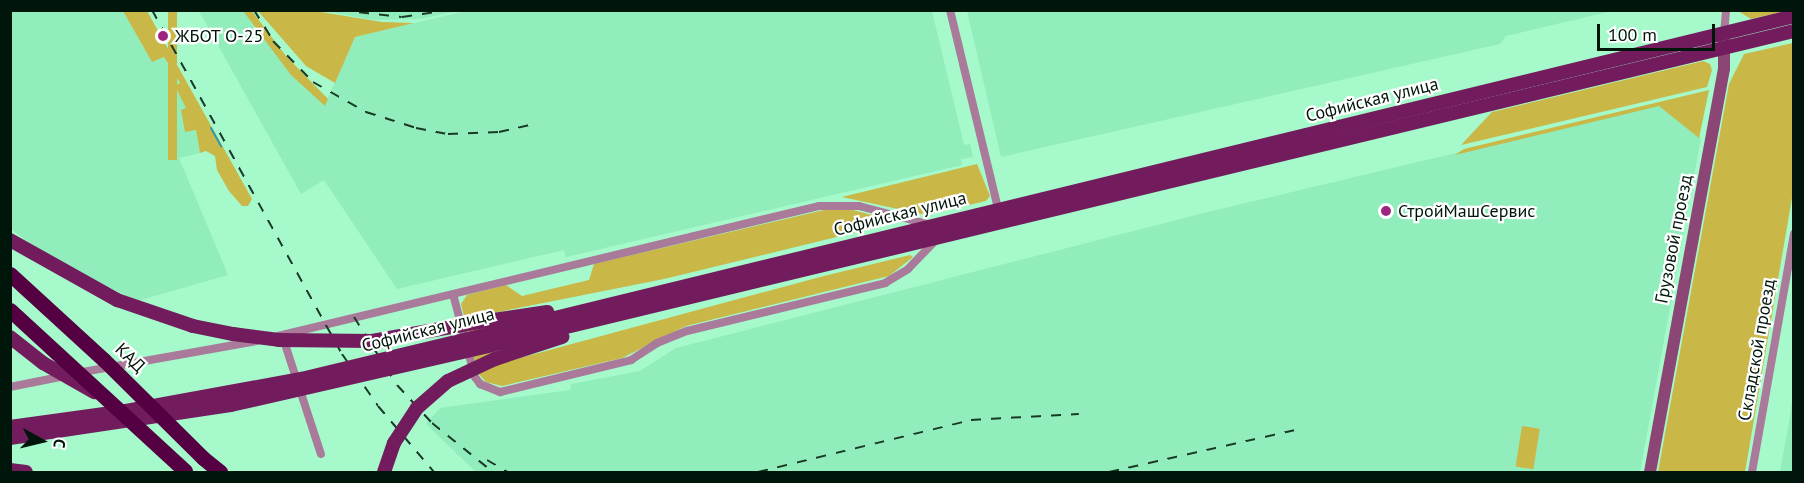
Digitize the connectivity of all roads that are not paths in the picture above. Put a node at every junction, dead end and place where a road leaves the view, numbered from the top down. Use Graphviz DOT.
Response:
graph roads {
  1 [pos="950,10"];
  2 [pos="1726,10"];
  3 [pos="1794,16"];
  4 [pos="1794,31"];
  5 [pos="1724,41"];
  6 [pos="999,208"];
  7 [pos="932,225"];
  8 [pos="1794,234"];
  9 [pos="10,240"];
  10 [pos="936,240"];
  11 [pos="10,274"];
  12 [pos="453,294"];
  13 [pos="10,310"];
  14 [pos="588,324"];
  15 [pos="489,333"];
  16 [pos="282,335"];
  17 [pos="10,338"];
  18 [pos="10,387"];
  19 [pos="100,395"];
  20 [pos="10,421"];
  21 [pos="35,423"];
  22 [pos="10,426"];
  23 [pos="10,438"];
  24 [pos="321,454"];
  25 [pos="10,470"];
  26 [pos="26,472"];
  27 [pos="186,472"];
  28 [pos="220,472"];
  29 [pos="384,472"];
  30 [pos="1650,472"];
  31 [pos="1752,472"];
  1 -- 6 [label="street"];
  2 -- 5 [label="street, Грузовой проезд"];
  3 -- 5 [label="main road, Софийская улица"];
  4 -- 5 [label="main road, Софийская улица"];
  5 -- 6 [label="main road, Софийская улица"];
  5 -- 10 [label="main road, Софийская улица"];
  5 -- 30 [label="street, Грузовой проезд"];
  6 -- 7 [label="main road, Софийская улица"];
  7 -- 12 [label="street"];
  7 -- 15 [label="main road, Софийская улица"];
  8 -- 31 [label="street, Складской проезд"];
  9 -- 15 [label="main road, bridge"];
  10 -- 12 [label="street"];
  10 -- 14 [label="main road, Софийская улица"];
  11 -- 28 [label="highway, КАД, bridge"];
  12 -- 16 [label="street"];
  13 -- 19 [label="highway, bridge"];
  14 -- 15 [label="main road, Софийская улица"];
  14 -- 29 [label="main road, bridge"];
  15 -- 21 [label="main road, Софийская улица, bridge"];
  15 -- 23 [label="main road, Софийская улица, bridge"];
  16 -- 18 [label="street"];
  16 -- 24 [label="street"];
  17 -- 19 [label="main road, bridge"];
  19 -- 27 [label="highway, bridge"];
  20 -- 21 [label="main road"];
  21 -- 22 [label="main road, Софийская улица"];
  25 -- 26 [label="main road"];
}
